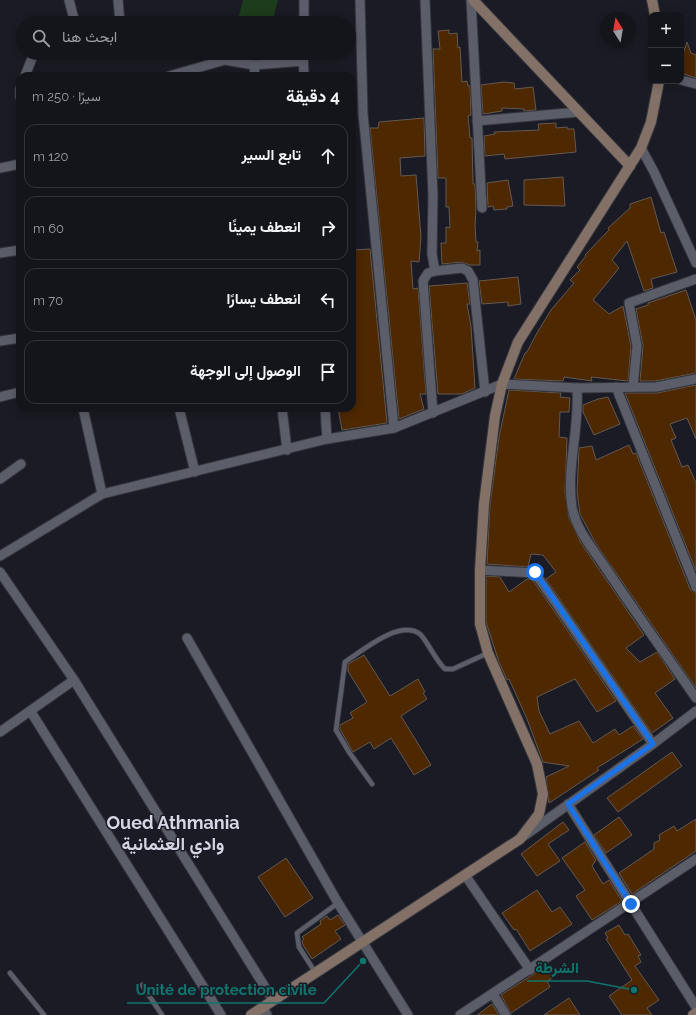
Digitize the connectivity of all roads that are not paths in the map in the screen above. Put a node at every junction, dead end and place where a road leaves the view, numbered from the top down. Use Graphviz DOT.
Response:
graph roads {
  1 [pos="69,0"];
  2 [pos="118,0"];
  3 [pos="304,0"];
  4 [pos="360,0"];
  5 [pos="425,0"];
  6 [pos="472,0"];
  7 [pos="652,0"];
  8 [pos="654,12"];
  9 [pos="73,16"];
  10 [pos="119,16"];
  11 [pos="304,16"];
  12 [pos="31,60"];
  13 [pos="225,60"];
  14 [pos="225,60"];
  15 [pos="285,60"];
  16 [pos="303,60"];
  17 [pos="254,65"];
  18 [pos="27,72"];
  19 [pos="183,72"];
  20 [pos="255,72"];
  21 [pos="304,72"];
  22 [pos="684,81"];
  23 [pos="658,84"];
  24 [pos="696,84"];
  25 [pos="579,112"];
  26 [pos="477,121"];
  27 [pos="641,148"];
  28 [pos="16,165"];
  29 [pos="630,166"];
  30 [pos="0,168"];
  31 [pos="482,208"];
  32 [pos="16,251"];
  33 [pos="0,253"];
  34 [pos="696,263"];
  35 [pos="435,271"];
  36 [pos="696,279"];
  37 [pos="16,339"];
  38 [pos="0,341"];
  39 [pos="696,379"];
  40 [pos="502,384"];
  41 [pos="616,387"];
  42 [pos="633,387"];
  43 [pos="577,388"];
  44 [pos="485,392"];
  45 [pos="16,393"];
  46 [pos="0,397"];
  47 [pos="84,412"];
  48 [pos="180,412"];
  49 [pos="282,412"];
  50 [pos="325,412"];
  51 [pos="433,413"];
  52 [pos="394,428"];
  53 [pos="327,440"];
  54 [pos="286,450"];
  55 [pos="21,464"];
  56 [pos="196,472"];
  57 [pos="0,479"];
  58 [pos="102,494"];
  59 [pos="0,556"];
  60 [pos="480,570"];
  61 [pos="0,572"];
  62 [pos="696,587"];
  63 [pos="187,638"];
  64 [pos="488,653"];
  65 [pos="74,680"];
  66 [pos="696,698"];
  67 [pos="696,711"];
  68 [pos="30,712"];
  69 [pos="0,732"];
  70 [pos="653,744"];
  71 [pos="372,784"];
  72 [pos="568,804"];
  73 [pos="520,839"];
  74 [pos="696,859"];
  75 [pos="465,875"];
  76 [pos="338,903"];
  77 [pos="631,904"];
  78 [pos="362,942"];
  79 [pos="530,970"];
  80 [pos="315,973"];
  81 [pos="10,974"];
  82 [pos="142,985"];
  83 [pos="492,994"];
  84 [pos="273,1000"];
  85 [pos="696,1007"];
  86 [pos="265,1011"];
  87 [pos="696,1013"];
  88 [pos="44,1015"];
  89 [pos="162,1015"];
  90 [pos="221,1015"];
  91 [pos="251,1015"];
  92 [pos="408,1015"];
  93 [pos="460,1015"];
  94 [pos="506,1015"];
  95 [pos="693,1015"];
  1 -- 9 [label="street"];
  2 -- 10 [label="street"];
  3 -- 11 [label="street"];
  4 -- 52 [label="street"];
  5 -- 35 [label="street"];
  6 -- 25 [label="main road"];
  6 -- 26 [label="street"];
  7 -- 8 [label="main road"];
  12 -- 18 [label="street"];
  13 -- 19 [label="street"];
  14 -- 17 [label="street"];
  15 -- 17 [label="street"];
  16 -- 21 [label="street"];
  17 -- 20 [label="street"];
  22 -- 24 [label="street"];
  23 -- 27 [label="main road"];
  25 -- 26 [label="street"];
  25 -- 29 [label="main road"];
  26 -- 31 [label="street"];
  27 -- 29 [label="main road"];
  27 -- 34 [label="street"];
  28 -- 30 [label="street"];
  29 -- 40 [label="main road"];
  32 -- 33 [label="street"];
  35 -- 44 [label="street"];
  35 -- 51 [label="street"];
  36 -- 42 [label="street"];
  37 -- 38 [label="street"];
  39 -- 42 [label="street"];
  40 -- 43 [label="street"];
  40 -- 44 [label="street"];
  40 -- 60 [label="main road"];
  41 -- 42 [label="street"];
  41 -- 43 [label="street"];
  41 -- 62 [label="street"];
  43 -- 66 [label="street"];
  44 -- 51 [label="street"];
  45 -- 46 [label="street"];
  47 -- 58 [label="street"];
  48 -- 56 [label="street"];
  49 -- 54 [label="street"];
  50 -- 53 [label="street"];
  51 -- 52 [label="street"];
  52 -- 53 [label="street"];
  53 -- 54 [label="street"];
  54 -- 56 [label="street"];
  55 -- 57 [label="street"];
  56 -- 58 [label="street"];
  58 -- 59 [label="street"];
  60 -- 64 [label="main road"];
  60 -- 70 [label="street"];
  61 -- 65 [label="street"];
  63 -- 76 [label="street"];
  64 -- 71 [label="lane"];
  64 -- 73 [label="main road"];
  65 -- 68 [label="street"];
  65 -- 84 [label="street"];
  67 -- 70 [label="street"];
  68 -- 69 [label="street"];
  68 -- 90 [label="street"];
  70 -- 72 [label="street"];
  72 -- 73 [label="street"];
  72 -- 77 [label="street"];
  73 -- 75 [label="main road"];
  74 -- 77 [label="street"];
  75 -- 78 [label="main road"];
  75 -- 79 [label="street"];
  76 -- 78 [label="street"];
  76 -- 80 [label="lane"];
  77 -- 79 [label="street"];
  77 -- 85 [label="street"];
  78 -- 80 [label="main road"];
  78 -- 92 [label="street"];
  79 -- 83 [label="street"];
  80 -- 84 [label="main road"];
  81 -- 88 [label="lane"];
  82 -- 89 [label="lane"];
  83 -- 93 [label="street"];
  83 -- 94 [label="street"];
  84 -- 86 [label="main road"];
  86 -- 91 [label="main road"];
  87 -- 95 [label="main road"];
}
